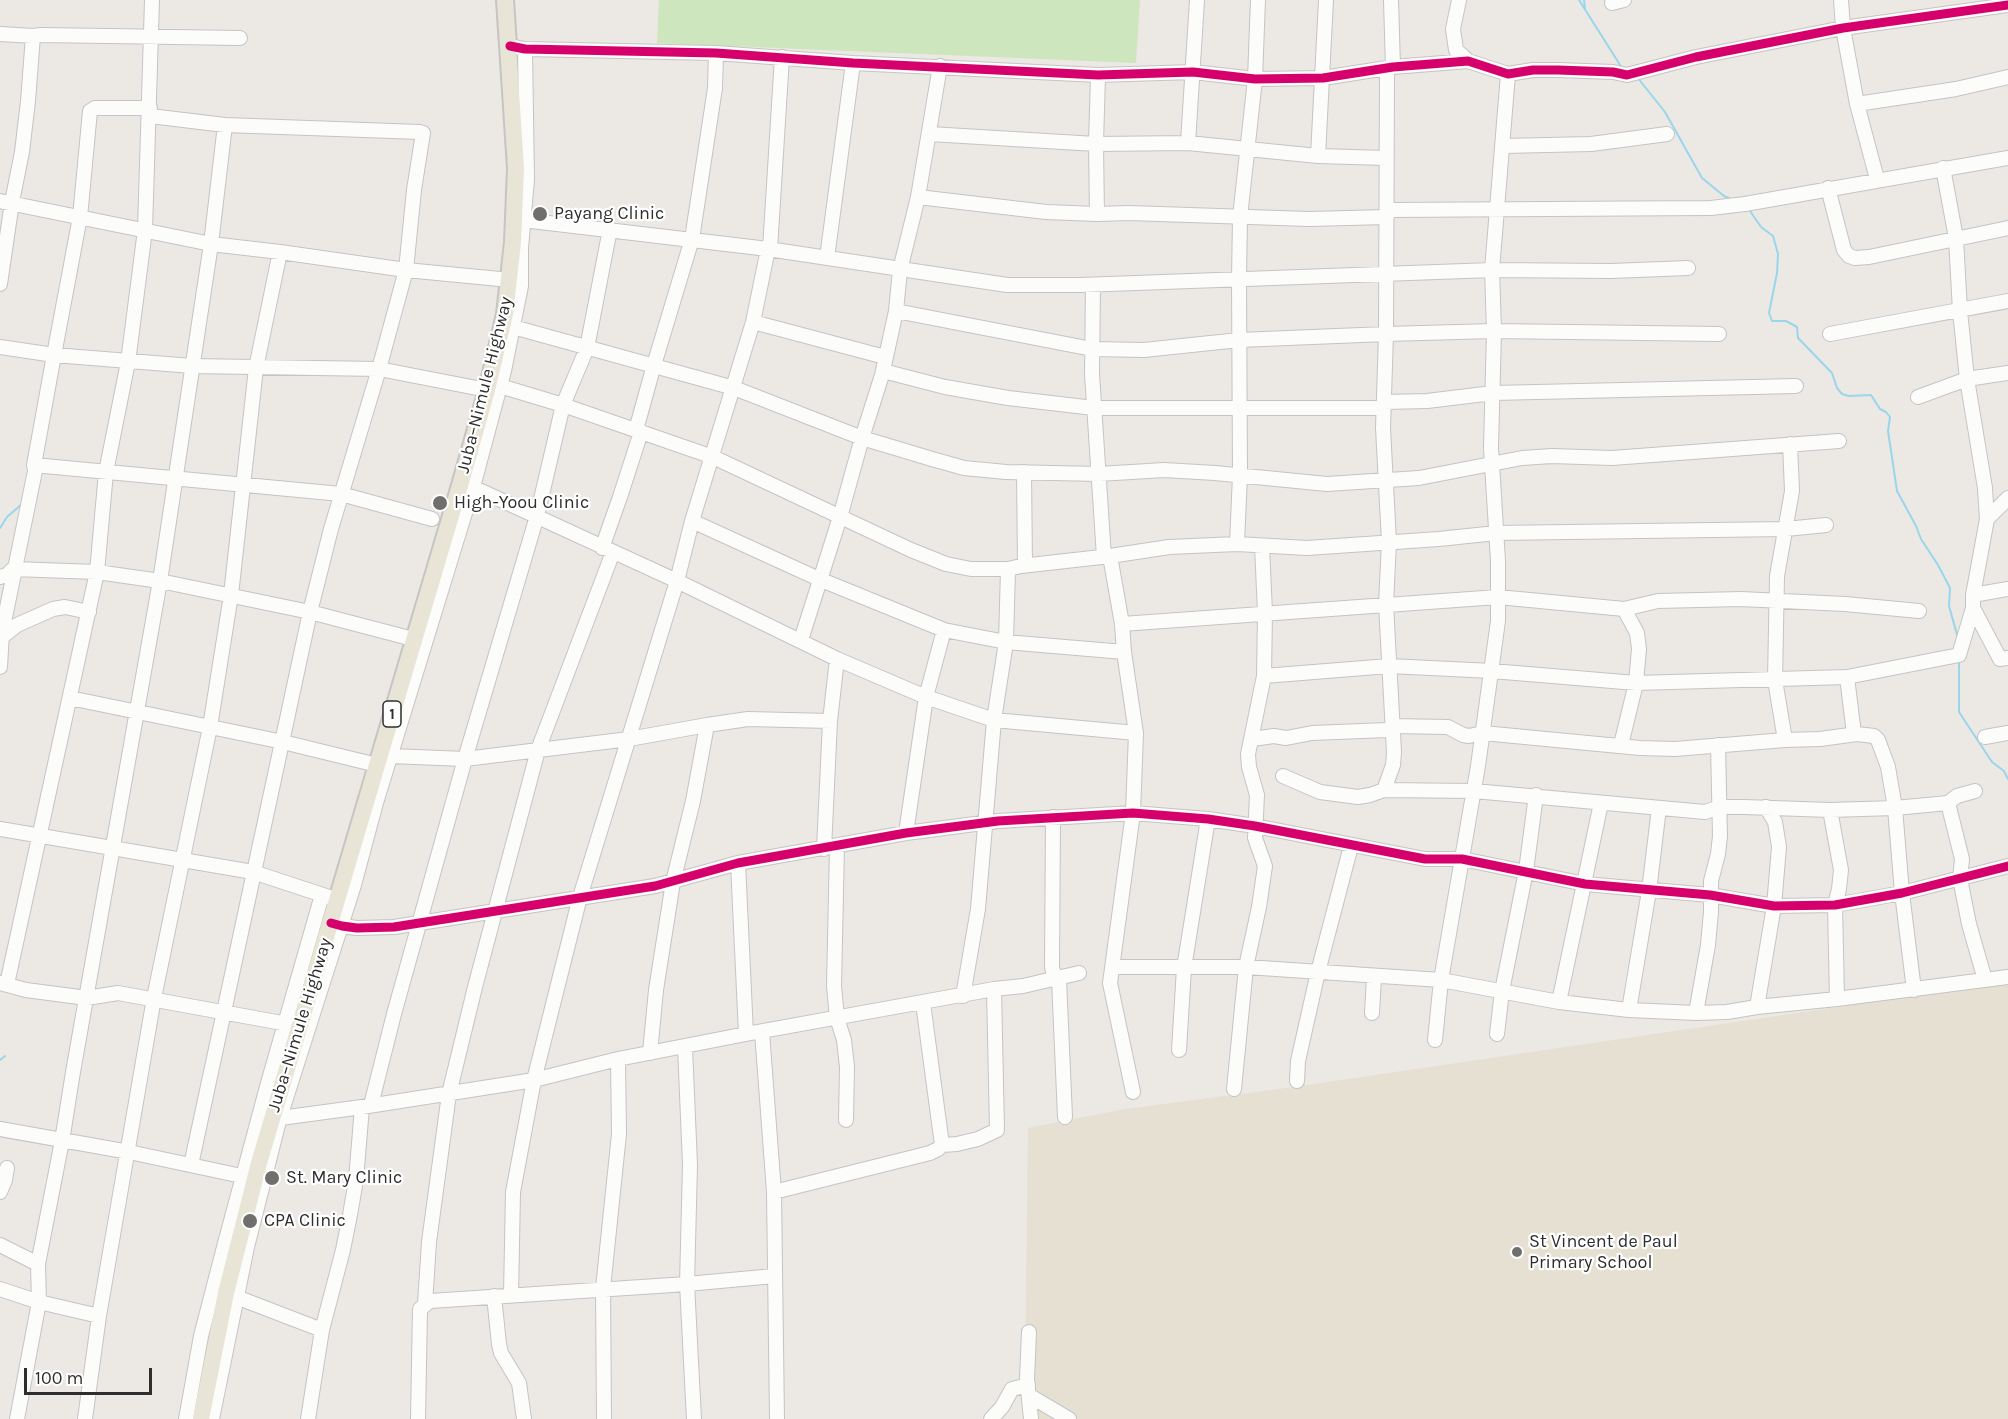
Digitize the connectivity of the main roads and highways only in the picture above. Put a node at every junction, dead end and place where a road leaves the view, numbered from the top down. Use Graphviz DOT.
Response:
graph roads {
  1 [pos="505,0"];
  2 [pos="201,1419"];
  1 -- 2 [label="main road, Juba–Nimule Highway / 1"];
}
